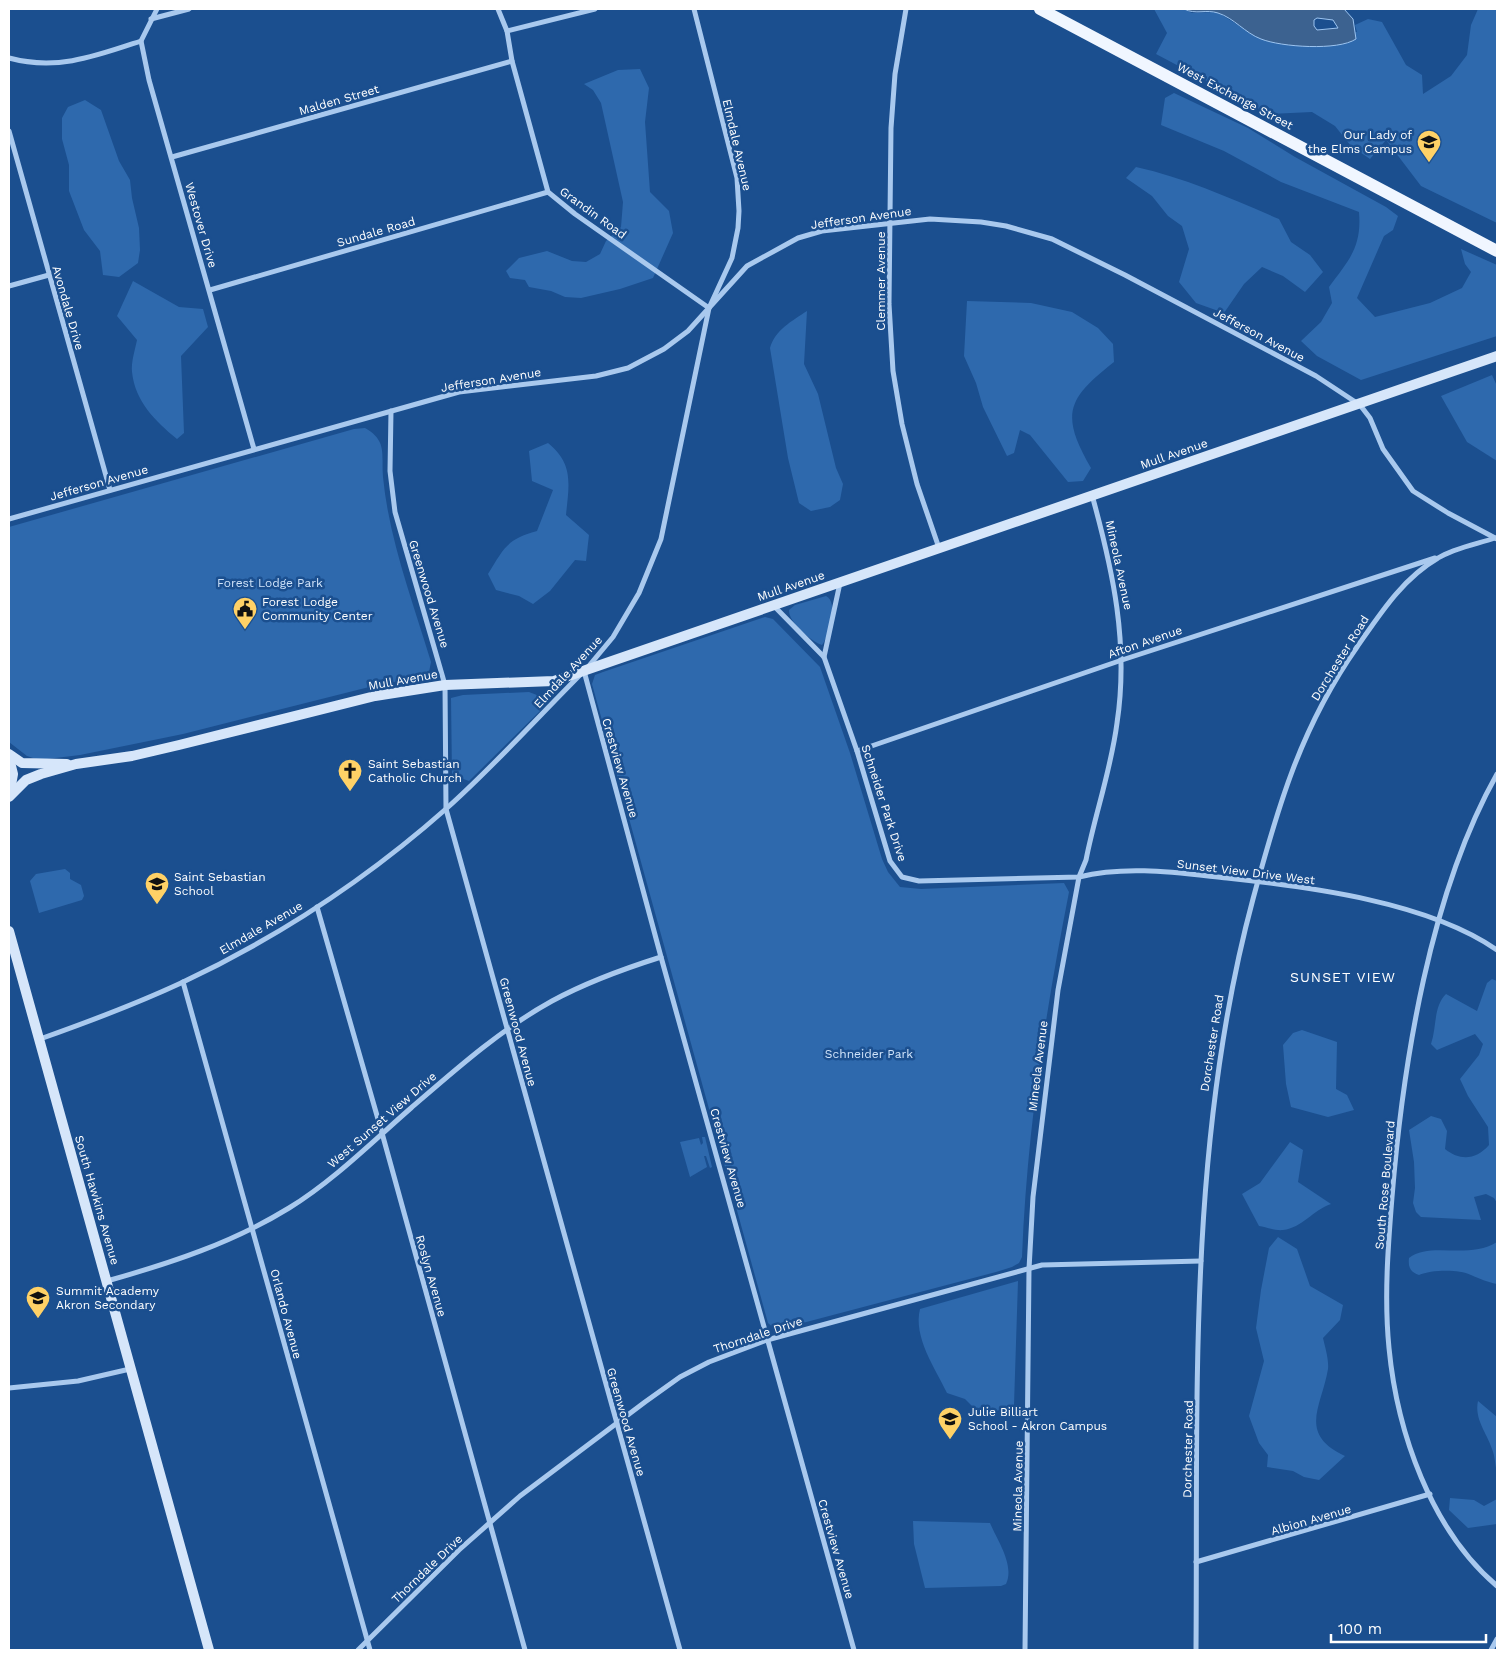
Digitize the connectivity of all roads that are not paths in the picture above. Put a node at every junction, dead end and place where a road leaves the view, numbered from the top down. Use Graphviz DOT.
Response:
graph roads {
  1 [pos="157,9"];
  2 [pos="189,9"];
  3 [pos="498,9"];
  4 [pos="595,9"];
  5 [pos="694,9"];
  6 [pos="906,9"];
  7 [pos="1040,9"];
  8 [pos="151,19"];
  9 [pos="506,31"];
  10 [pos="141,42"];
  11 [pos="9,58"];
  12 [pos="512,61"];
  13 [pos="9,131"];
  14 [pos="172,157"];
  15 [pos="548,192"];
  16 [pos="891,222"];
  17 [pos="1497,251"];
  18 [pos="49,275"];
  19 [pos="9,286"];
  20 [pos="210,290"];
  21 [pos="709,308"];
  22 [pos="1497,356"];
  23 [pos="1360,405"];
  24 [pos="391,411"];
  25 [pos="254,449"];
  26 [pos="110,490"];
  27 [pos="1092,495"];
  28 [pos="9,519"];
  29 [pos="1496,538"];
  30 [pos="939,548"];
  31 [pos="1440,556"];
  32 [pos="841,582"];
  33 [pos="772,605"];
  34 [pos="824,657"];
  35 [pos="1122,660"];
  36 [pos="584,672"];
  37 [pos="445,685"];
  38 [pos="857,751"];
  39 [pos="9,754"];
  40 [pos="9,758"];
  41 [pos="76,764"];
  42 [pos="1497,774"];
  43 [pos="9,797"];
  44 [pos="446,809"];
  45 [pos="1079,877"];
  46 [pos="981,879"];
  47 [pos="1257,882"];
  48 [pos="317,907"];
  49 [pos="1439,921"];
  50 [pos="9,931"];
  51 [pos="1497,950"];
  52 [pos="661,957"];
  53 [pos="182,982"];
  54 [pos="507,1030"];
  55 [pos="40,1039"];
  56 [pos="382,1133"];
  57 [pos="253,1229"];
  58 [pos="1201,1261"];
  59 [pos="1029,1269"];
  60 [pos="107,1281"];
  61 [pos="767,1340"];
  62 [pos="130,1369"];
  63 [pos="9,1388"];
  64 [pos="616,1423"];
  65 [pos="1430,1494"];
  66 [pos="489,1525"];
  67 [pos="1196,1562"];
  68 [pos="1497,1586"];
  69 [pos="1497,1639"];
  70 [pos="368,1640"];
  71 [pos="209,1650"];
  72 [pos="358,1650"];
  73 [pos="370,1650"];
  74 [pos="525,1650"];
  75 [pos="680,1650"];
  76 [pos="854,1650"];
  77 [pos="1025,1650"];
  78 [pos="1196,1650"];
  79 [pos="1491,1650"];
  1 -- 8 [label="street"];
  2 -- 8 [label="street"];
  3 -- 9 [label="street, Grandin Road"];
  4 -- 9 [label="street"];
  5 -- 21 [label="street, Elmdale Avenue"];
  6 -- 16 [label="street, Clemmer Avenue"];
  7 -- 17 [label="main road, West Exchange Street"];
  8 -- 10 [label="street"];
  9 -- 12 [label="street, Grandin Road"];
  10 -- 11 [label="street"];
  10 -- 14 [label="street, Westover Drive"];
  12 -- 14 [label="street, Malden Street"];
  12 -- 15 [label="street, Grandin Road"];
  13 -- 18 [label="street, Avondale Drive"];
  14 -- 20 [label="street, Westover Drive"];
  15 -- 20 [label="street, Sundale Road"];
  15 -- 21 [label="street, Grandin Road"];
  16 -- 21 [label="street, Jefferson Avenue"];
  16 -- 23 [label="street, Jefferson Avenue"];
  16 -- 30 [label="street, Clemmer Avenue"];
  18 -- 19 [label="street"];
  18 -- 26 [label="street, Avondale Drive"];
  20 -- 25 [label="street, Westover Drive"];
  21 -- 24 [label="street, Jefferson Avenue"];
  21 -- 36 [label="street, Elmdale Avenue"];
  22 -- 23 [label="street, Mull Avenue"];
  23 -- 27 [label="street, Mull Avenue"];
  23 -- 29 [label="street, Jefferson Avenue"];
  24 -- 25 [label="street, Jefferson Avenue"];
  24 -- 37 [label="street, Greenwood Avenue"];
  25 -- 26 [label="street, Jefferson Avenue"];
  26 -- 28 [label="street, Jefferson Avenue"];
  27 -- 30 [label="street, Mull Avenue"];
  27 -- 35 [label="street, Mineola Avenue"];
  29 -- 31 [label="street, Dorchester Road"];
  30 -- 32 [label="street, Mull Avenue"];
  31 -- 35 [label="street, Afton Avenue"];
  31 -- 47 [label="street, Dorchester Road"];
  32 -- 33 [label="street, Mull Avenue"];
  32 -- 34 [label="street"];
  33 -- 34 [label="street, Schneider Park Drive"];
  33 -- 36 [label="street, Mull Avenue"];
  34 -- 38 [label="street, Schneider Park Drive"];
  35 -- 38 [label="street, Afton Avenue"];
  35 -- 45 [label="street, Mineola Avenue"];
  36 -- 37 [label="street, Mull Avenue"];
  36 -- 44 [label="street, Elmdale Avenue"];
  36 -- 52 [label="street, Crestview Avenue"];
  37 -- 41 [label="street, Mull Avenue"];
  37 -- 44 [label="street, Greenwood Avenue"];
  38 -- 46 [label="street, Schneider Park Drive"];
  39 -- 41 [label="street, Mull Avenue"];
  40 -- 43 [label="street"];
  41 -- 43 [label="street, Mull Avenue"];
  42 -- 49 [label="street, South Rose Boulevard"];
  44 -- 48 [label="street, Elmdale Avenue"];
  44 -- 54 [label="street, Greenwood Avenue"];
  45 -- 46 [label="street, Sunset View Drive West"];
  45 -- 47 [label="street, Sunset View Drive West"];
  45 -- 59 [label="street, Mineola Avenue"];
  47 -- 49 [label="street, Sunset View Drive West"];
  47 -- 58 [label="street, Dorchester Road"];
  48 -- 53 [label="street, Elmdale Avenue"];
  48 -- 56 [label="street, Roslyn Avenue"];
  49 -- 51 [label="street, Sunset View Drive West"];
  49 -- 65 [label="street, South Rose Boulevard"];
  50 -- 55 [label="street, South Hawkins Avenue"];
  52 -- 54 [label="street, West Sunset View Drive"];
  52 -- 61 [label="street, Crestview Avenue"];
  53 -- 55 [label="street, Elmdale Avenue"];
  53 -- 57 [label="street, Orlando Avenue"];
  54 -- 56 [label="street, West Sunset View Drive"];
  54 -- 64 [label="street, Greenwood Avenue"];
  55 -- 60 [label="street, South Hawkins Avenue"];
  56 -- 57 [label="street, West Sunset View Drive"];
  56 -- 66 [label="street, Roslyn Avenue"];
  57 -- 60 [label="street, West Sunset View Drive"];
  57 -- 70 [label="street, Orlando Avenue"];
  58 -- 59 [label="street, Thorndale Drive"];
  58 -- 67 [label="street, Dorchester Road"];
  59 -- 61 [label="street, Thorndale Drive"];
  59 -- 77 [label="street, Mineola Avenue"];
  60 -- 62 [label="street, South Hawkins Avenue"];
  61 -- 64 [label="street, Thorndale Drive"];
  61 -- 76 [label="street, Crestview Avenue"];
  62 -- 63 [label="street"];
  62 -- 71 [label="street, South Hawkins Avenue"];
  64 -- 66 [label="street, Thorndale Drive"];
  64 -- 75 [label="street, Greenwood Avenue"];
  65 -- 67 [label="street, Albion Avenue"];
  65 -- 68 [label="street, South Rose Boulevard"];
  66 -- 70 [label="street, Thorndale Drive"];
  66 -- 74 [label="street, Roslyn Avenue"];
  67 -- 78 [label="street, Dorchester Road"];
  69 -- 79 [label="street"];
  70 -- 72 [label="street, Thorndale Drive"];
  70 -- 73 [label="street, Orlando Avenue"];
}
